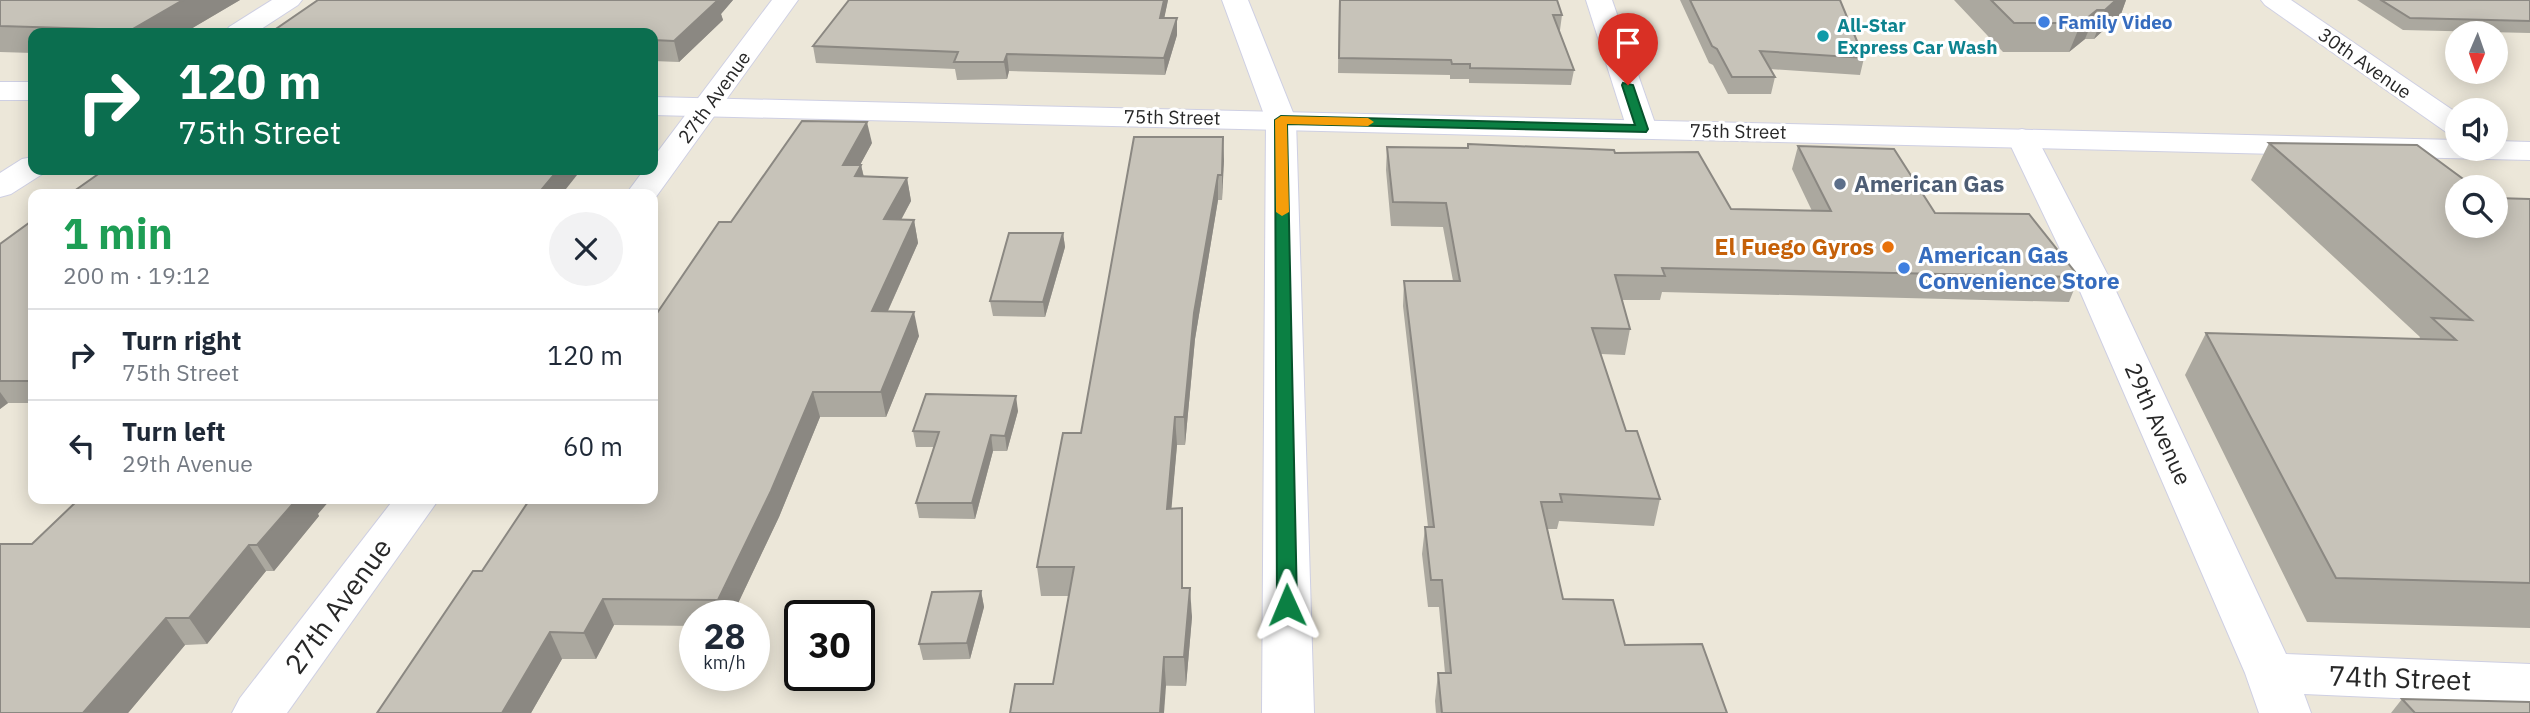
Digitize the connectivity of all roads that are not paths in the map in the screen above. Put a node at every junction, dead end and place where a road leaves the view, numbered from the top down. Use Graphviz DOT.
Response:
graph roads {
  1 [pos="289,0"];
  2 [pos="785,0"];
  3 [pos="1235,0"];
  4 [pos="1599,0"];
  5 [pos="2274,0"];
  6 [pos="246,28"];
  7 [pos="0,90"];
  8 [pos="28,91"];
  9 [pos="658,106"];
  10 [pos="706,107"];
  11 [pos="2445,119"];
  12 [pos="1281,120"];
  13 [pos="1642,129"];
  14 [pos="2022,138"];
  15 [pos="2445,149"];
  16 [pos="2508,150"];
  17 [pos="2530,151"];
  18 [pos="2508,161"];
  19 [pos="28,169"];
  20 [pos="658,172"];
  21 [pos="2530,176"];
  22 [pos="0,187"];
  23 [pos="413,504"];
  24 [pos="2530,684"];
  25 [pos="2278,693"];
  26 [pos="258,713"];
  27 [pos="1289,713"];
  1 -- 6 [label="street"];
  2 -- 10 [label="street, 27th Avenue"];
  3 -- 12 [label="street"];
  4 -- 13 [label="street"];
  5 -- 11 [label="street, 30th Avenue"];
  7 -- 8 [label="street"];
  9 -- 10 [label="street, 75th Street"];
  10 -- 12 [label="street, 75th Street"];
  10 -- 20 [label="street, 27th Avenue"];
  12 -- 13 [label="street, 75th Street"];
  12 -- 27 [label="street"];
  13 -- 14 [label="street, 75th Street"];
  14 -- 15 [label="street, 75th Street"];
  14 -- 25 [label="street, 29th Avenue"];
  16 -- 17 [label="street, 75th Street"];
  18 -- 21 [label="street"];
  19 -- 22 [label="street"];
  23 -- 26 [label="street, 27th Avenue"];
  24 -- 25 [label="street, 74th Street"];
}
